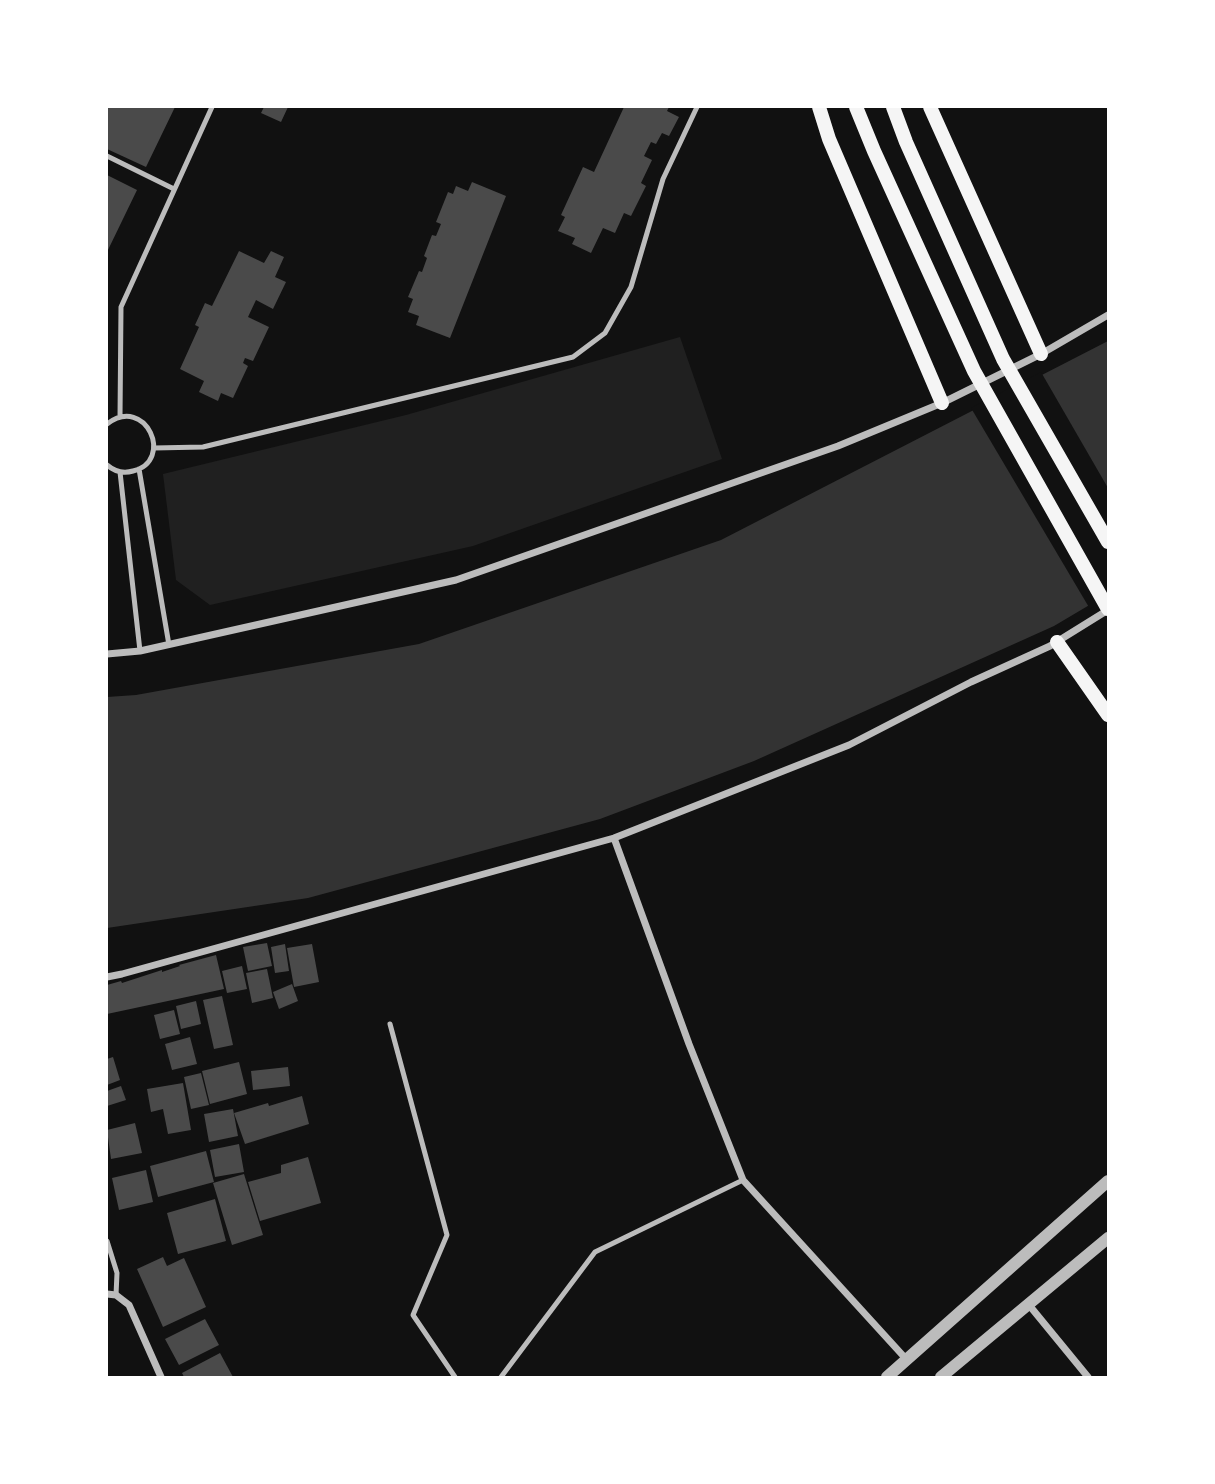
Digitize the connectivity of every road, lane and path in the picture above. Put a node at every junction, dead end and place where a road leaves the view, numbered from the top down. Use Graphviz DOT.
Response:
graph roads {
  1 [pos="212,107"];
  2 [pos="697,107"];
  3 [pos="819,107"];
  4 [pos="856,107"];
  5 [pos="893,107"];
  6 [pos="930,107"];
  7 [pos="107,156"];
  8 [pos="174,189"];
  9 [pos="1108,315"];
  10 [pos="1041,354"];
  11 [pos="942,403"];
  12 [pos="120,417"];
  13 [pos="107,424"];
  14 [pos="154,448"];
  15 [pos="107,465"];
  16 [pos="139,469"];
  17 [pos="120,472"];
  18 [pos="1108,542"];
  19 [pos="1108,610"];
  20 [pos="1057,642"];
  21 [pos="169,645"];
  22 [pos="140,651"];
  23 [pos="107,654"];
  24 [pos="1108,715"];
  25 [pos="614,838"];
  26 [pos="107,976"];
  27 [pos="390,1024"];
  28 [pos="743,1180"];
  29 [pos="1108,1181"];
  30 [pos="1108,1238"];
  31 [pos="107,1241"];
  32 [pos="107,1294"];
  33 [pos="116,1296"];
  34 [pos="1029,1305"];
  35 [pos="907,1360"];
  36 [pos="161,1377"];
  37 [pos="456,1377"];
  38 [pos="501,1377"];
  39 [pos="887,1377"];
  40 [pos="941,1377"];
  41 [pos="1088,1377"];
  1 -- 8 [label="lane"];
  2 -- 14 [label="lane"];
  3 -- 11 [label="main road"];
  4 -- 19 [label="main road"];
  5 -- 18 [label="main road"];
  6 -- 10 [label="main road"];
  7 -- 8 [label="lane"];
  8 -- 12 [label="lane"];
  9 -- 10 [label="street"];
  10 -- 11 [label="street"];
  11 -- 21 [label="street"];
  12 -- 13 [label="lane"];
  12 -- 14 [label="lane"];
  14 -- 16 [label="lane"];
  15 -- 17 [label="lane"];
  16 -- 17 [label="lane"];
  16 -- 21 [label="lane"];
  17 -- 22 [label="lane"];
  19 -- 20 [label="street"];
  20 -- 24 [label="main road"];
  20 -- 25 [label="street"];
  21 -- 22 [label="street"];
  22 -- 23 [label="street"];
  25 -- 26 [label="street"];
  25 -- 28 [label="street"];
  27 -- 37 [label="lane"];
  28 -- 35 [label="street"];
  28 -- 38 [label="lane"];
  29 -- 35 [label="street"];
  30 -- 34 [label="street"];
  31 -- 33 [label="lane"];
  32 -- 33 [label="street"];
  33 -- 36 [label="street"];
  34 -- 40 [label="street"];
  34 -- 41 [label="street"];
  35 -- 39 [label="street"];
}
